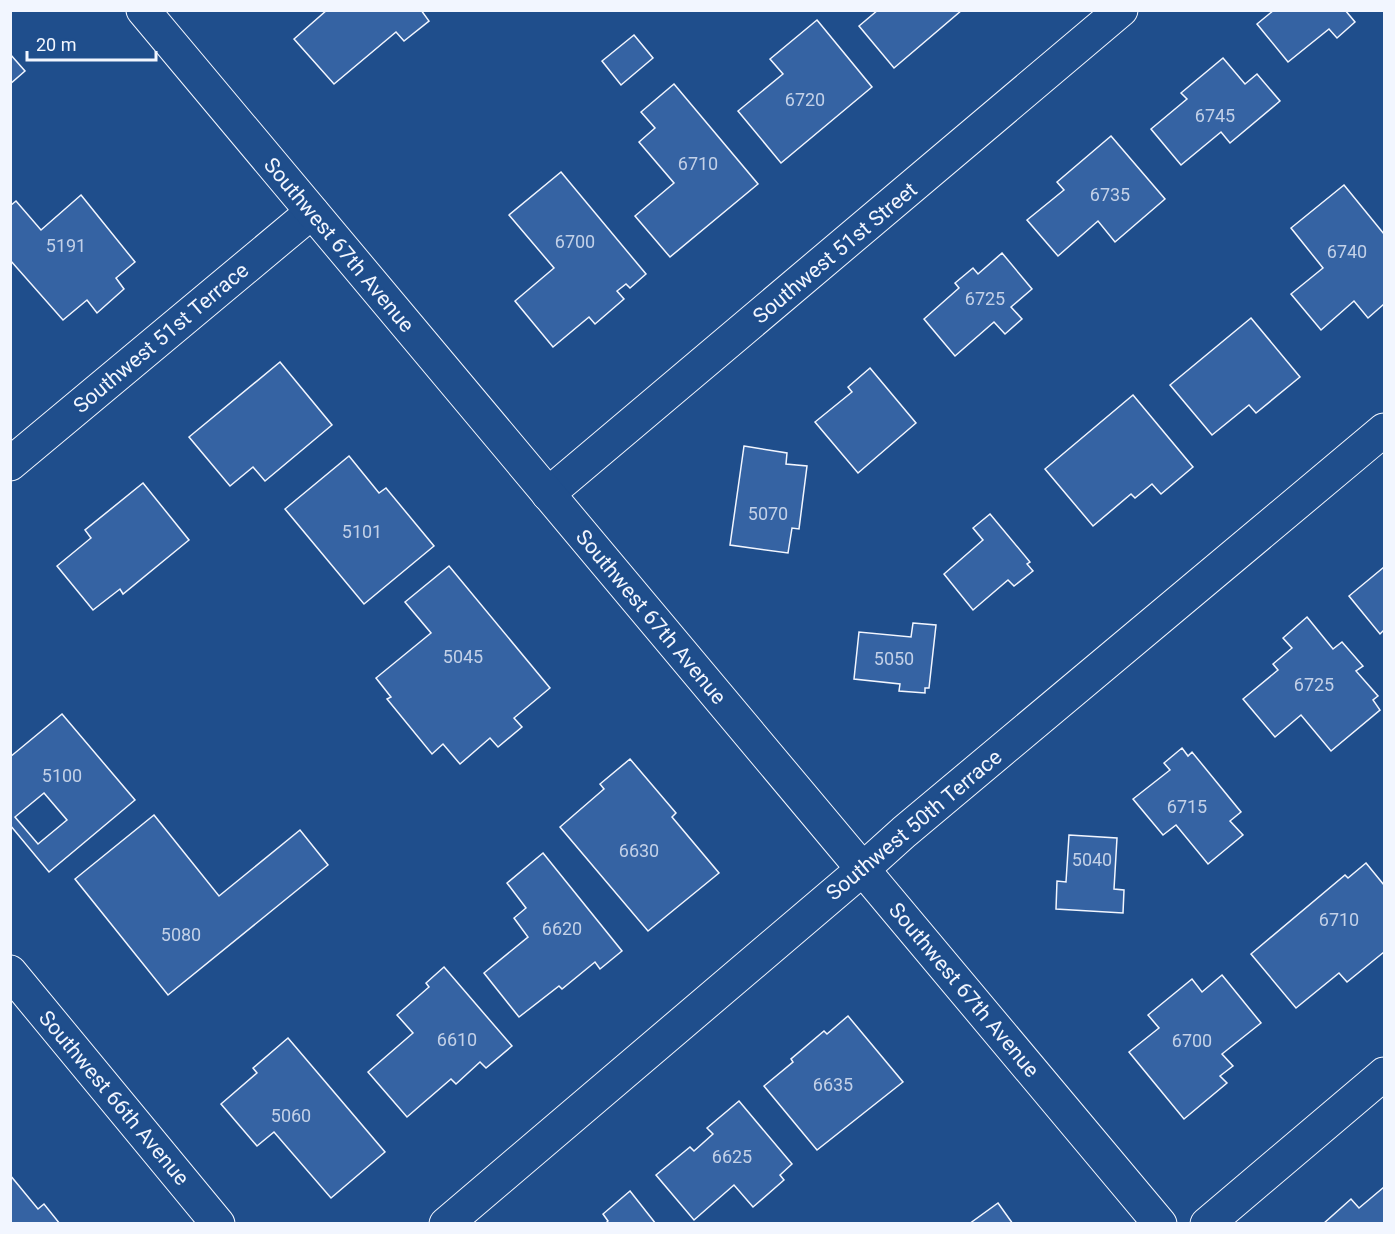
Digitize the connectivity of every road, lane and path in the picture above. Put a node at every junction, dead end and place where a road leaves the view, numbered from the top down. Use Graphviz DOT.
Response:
graph roads {
  1 [pos="1121,10"];
  2 [pos="155,14"];
  3 [pos="312,212"];
  4 [pos="1384,430"];
  5 [pos="10,464"];
  6 [pos="548,494"];
  7 [pos="863,869"];
  8 [pos="10,972"];
  9 [pos="1384,1074"];
  10 [pos="219,1224"];
  11 [pos="446,1224"];
  12 [pos="1160,1224"];
  13 [pos="1207,1224"];
  1 -- 6 [label="street, Southwest 51st Street"];
  2 -- 3 [label="street, Southwest 67th Avenue"];
  3 -- 5 [label="street, Southwest 51st Terrace"];
  3 -- 6 [label="street, Southwest 67th Avenue"];
  4 -- 7 [label="street, Southwest 50th Terrace"];
  6 -- 7 [label="street, Southwest 67th Avenue"];
  7 -- 11 [label="street, Southwest 50th Terrace"];
  7 -- 12 [label="street, Southwest 67th Avenue"];
  8 -- 10 [label="street, Southwest 66th Avenue"];
  9 -- 13 [label="street"];
}
